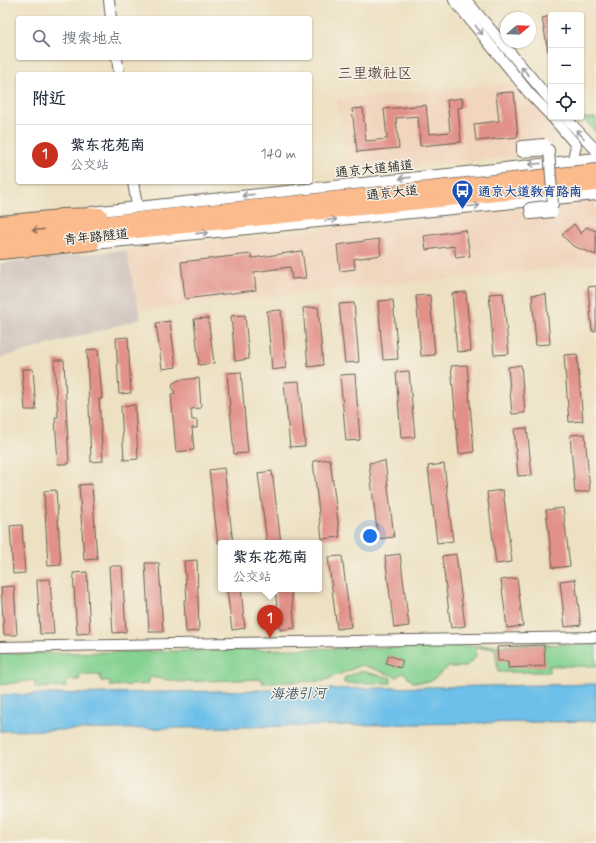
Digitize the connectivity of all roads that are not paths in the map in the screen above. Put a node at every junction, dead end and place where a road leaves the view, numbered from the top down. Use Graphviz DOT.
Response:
graph roads {
  1 [pos="109,0"];
  2 [pos="454,0"];
  3 [pos="466,0"];
  4 [pos="111,16"];
  5 [pos="117,60"];
  6 [pos="119,72"];
  7 [pos="548,97"];
  8 [pos="548,112"];
  9 [pos="555,120"];
  10 [pos="568,120"];
  11 [pos="545,144"];
  12 [pos="596,150"];
  13 [pos="596,158"];
  14 [pos="573,160"];
  15 [pos="596,171"];
  16 [pos="133,184"];
  17 [pos="596,184"];
  18 [pos="596,195"];
  19 [pos="137,206"];
  20 [pos="553,212"];
  21 [pos="60,216"];
  22 [pos="190,220"];
  23 [pos="0,222"];
  24 [pos="0,234"];
  25 [pos="93,244"];
  26 [pos="0,245"];
  27 [pos="0,253"];
  28 [pos="596,637"];
  29 [pos="0,647"];
  1 -- 4 [label="street"];
  2 -- 8 [label="street, one-way"];
  7 -- 3 [label="street, one-way"];
  5 -- 6 [label="street"];
  9 -- 14 [label="street"];
  12 -- 10 [label="street, one-way"];
  11 -- 20 [label="street, bridge"];
  13 -- 14 [label="street, 通京大道辅道"];
  14 -- 19 [label="street, 通京大道辅道, one-way"];
  15 -- 22 [label="highway, 通京大道"];
  16 -- 19 [label="street"];
  17 -- 22 [label="highway, 通京大道"];
  25 -- 18 [label="street, one-way"];
  19 -- 21 [label="street, 通京大道辅道"];
  21 -- 22 [label="highway"];
  21 -- 23 [label="main road"];
  22 -- 24 [label="highway, 青年路隧道, one-way"];
  22 -- 25 [label="highway"];
  22 -- 26 [label="highway, 青年路隧道"];
  25 -- 27 [label="main road"];
  28 -- 29 [label="street"];
}
